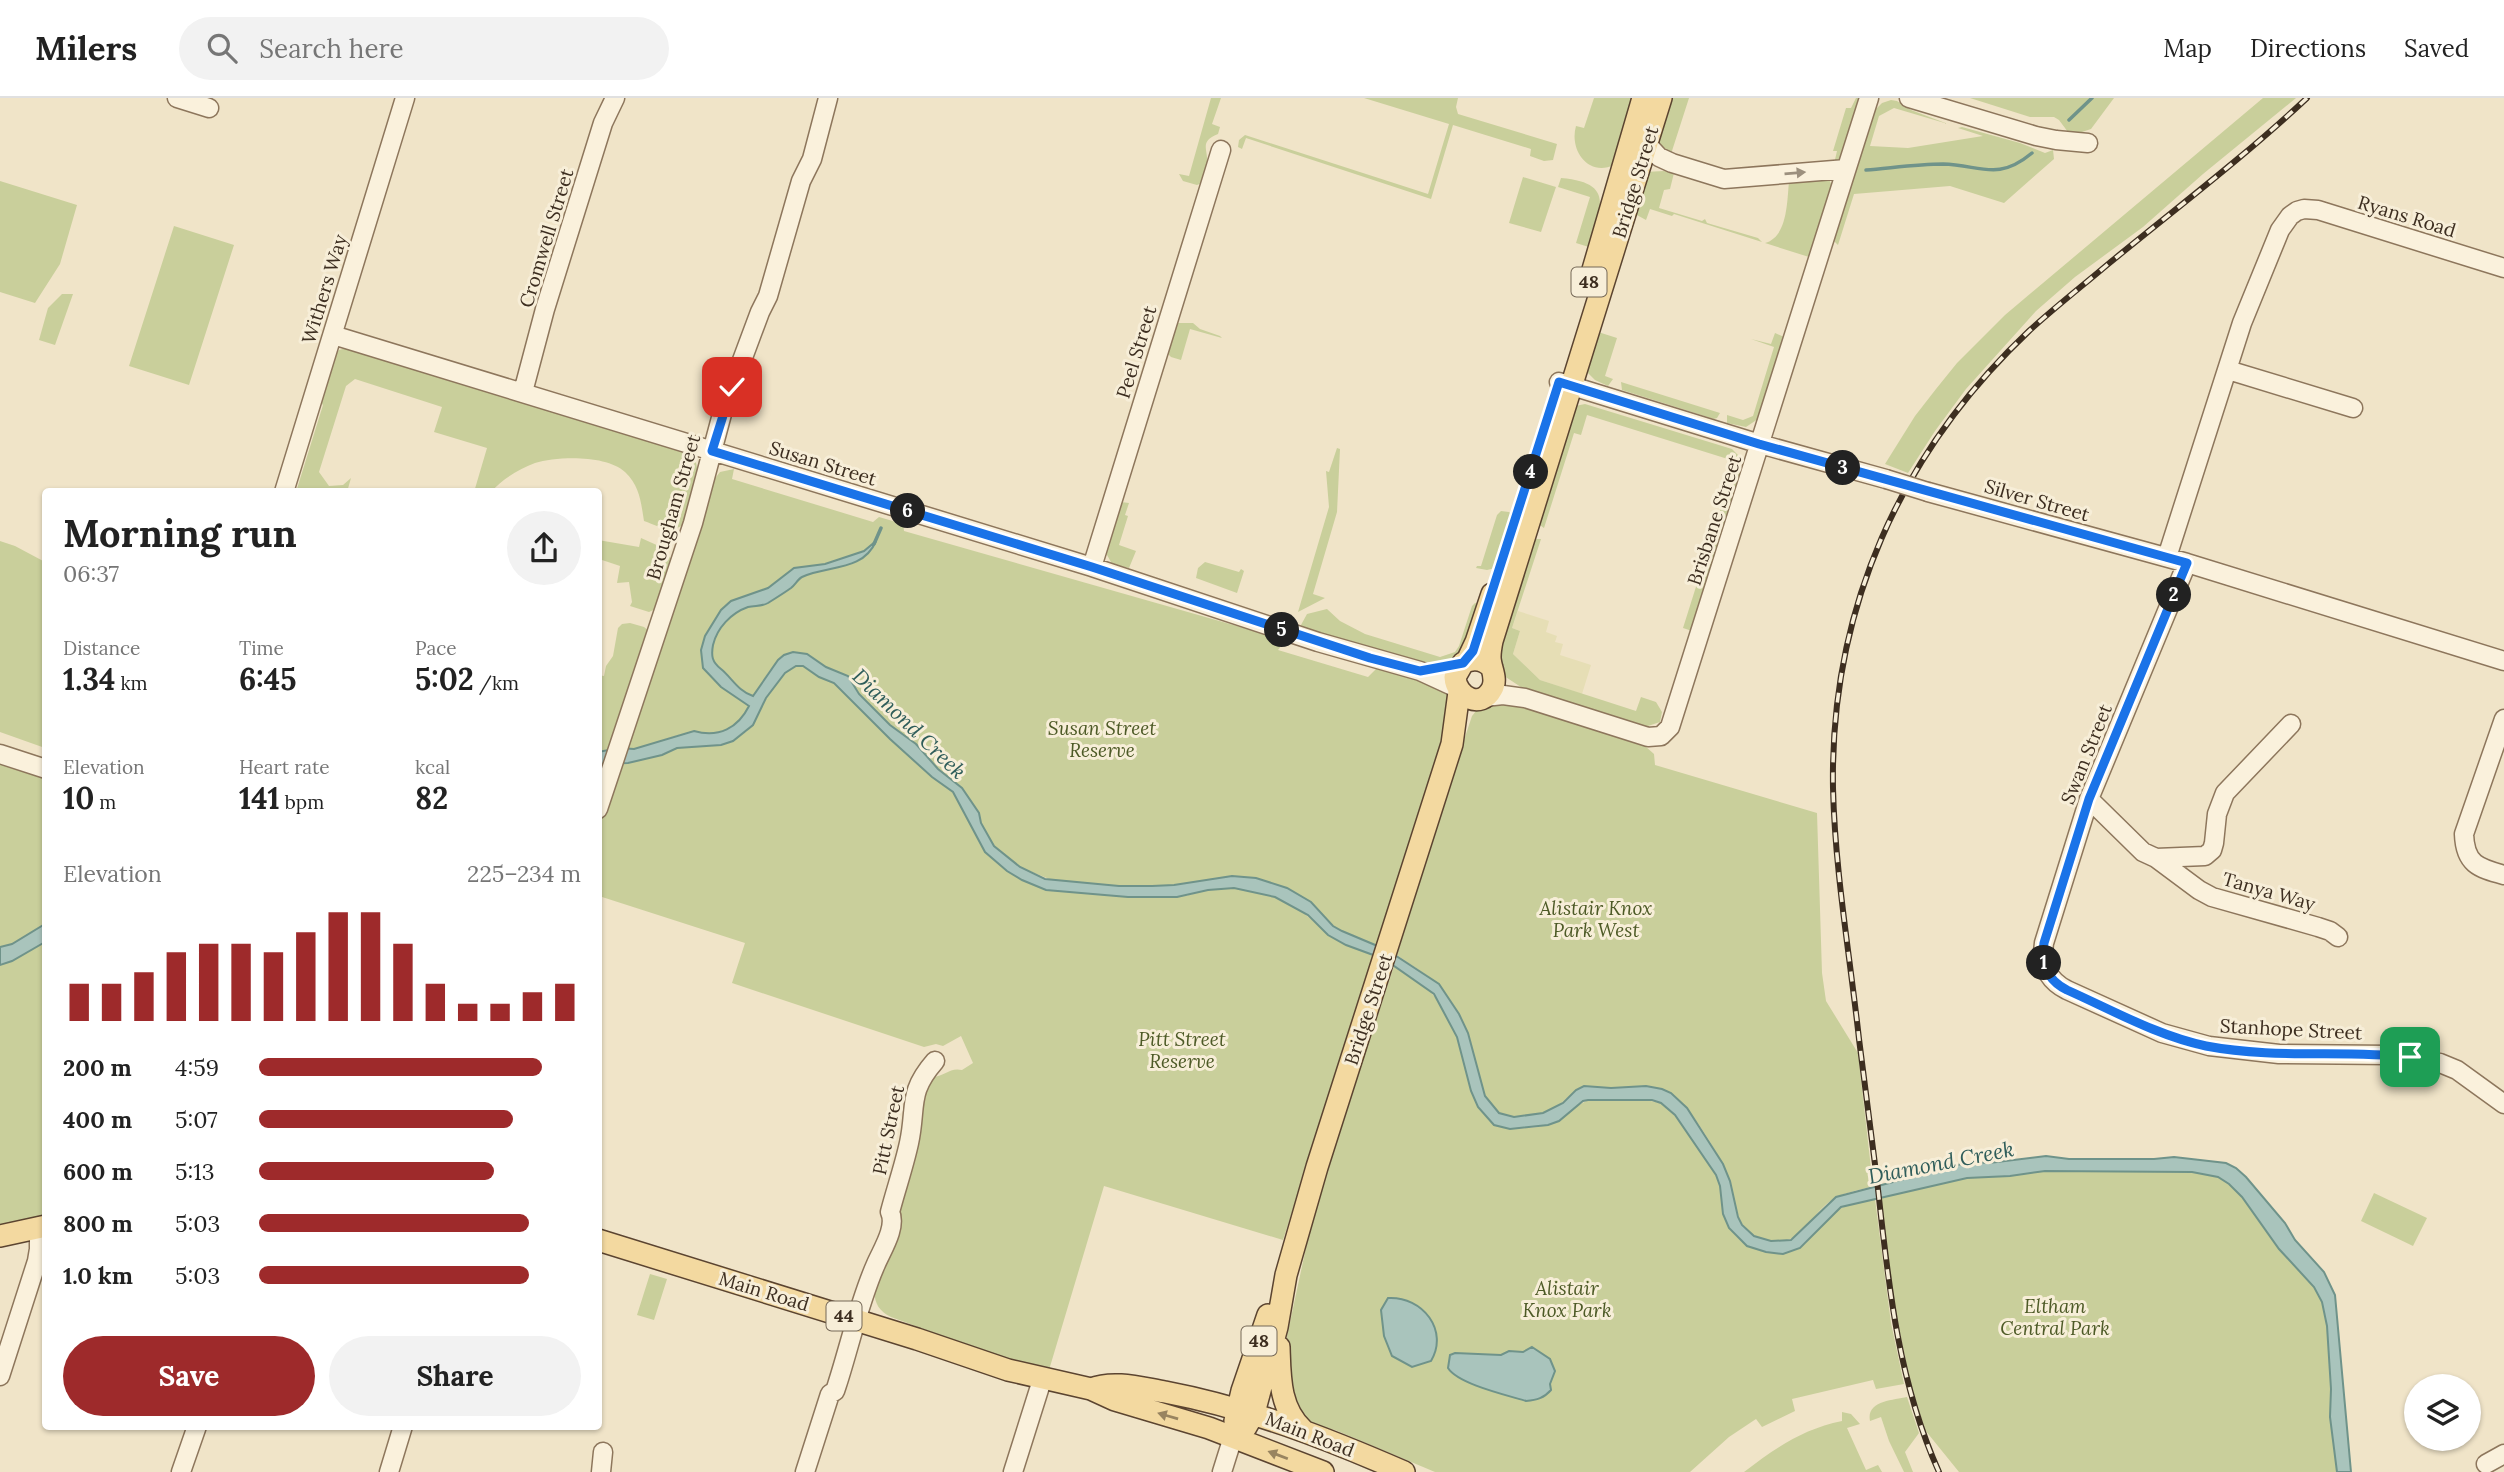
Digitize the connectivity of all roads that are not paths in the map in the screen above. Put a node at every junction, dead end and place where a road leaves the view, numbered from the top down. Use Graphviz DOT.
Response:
graph roads {
  1 [pos="177,98"];
  2 [pos="405,98"];
  3 [pos="615,98"];
  4 [pos="828,98"];
  5 [pos="1643,98"];
  6 [pos="1661,98"];
  7 [pos="1869,98"];
  8 [pos="1909,98"];
  9 [pos="209,108"];
  10 [pos="2088,142"];
  11 [pos="1647,144"];
  12 [pos="1222,149"];
  13 [pos="1672,163"];
  14 [pos="1846,169"];
  15 [pos="1639,171"];
  16 [pos="2504,268"];
  17 [pos="333,335"];
  18 [pos="2228,370"];
  19 [pos="1565,384"];
  20 [pos="523,392"];
  21 [pos="2353,408"];
  22 [pos="1759,444"];
  23 [pos="712,451"];
  24 [pos="285,488"];
  25 [pos="2167,557"];
  26 [pos="2187,563"];
  27 [pos="1092,567"];
  28 [pos="2504,660"];
  29 [pos="1465,662"];
  30 [pos="1420,671"];
  31 [pos="1493,671"];
  32 [pos="1458,690"];
  33 [pos="1483,698"];
  34 [pos="1525,698"];
  35 [pos="2504,719"];
  36 [pos="2291,724"];
  37 [pos="1452,744"];
  38 [pos="0,754"];
  39 [pos="42,768"];
  40 [pos="602,799"];
  41 [pos="2089,799"];
  42 [pos="2155,858"];
  43 [pos="2504,875"];
  44 [pos="2337,937"];
  45 [pos="2044,966"];
  46 [pos="935,1061"];
  47 [pos="2504,1104"];
  48 [pos="42,1226"];
  49 [pos="0,1236"];
  50 [pos="602,1241"];
  51 [pos="1286,1275"];
  52 [pos="852,1319"];
  53 [pos="1277,1327"];
  54 [pos="0,1376"];
  55 [pos="1042,1380"];
  56 [pos="1091,1389"];
  57 [pos="1246,1411"];
  58 [pos="196,1430"];
  59 [pos="403,1430"];
  60 [pos="1303,1430"];
  61 [pos="1233,1437"];
  62 [pos="603,1452"];
  63 [pos="2504,1454"];
  64 [pos="2486,1464"];
  65 [pos="181,1472"];
  66 [pos="389,1472"];
  67 [pos="601,1472"];
  68 [pos="805,1472"];
  69 [pos="1013,1472"];
  70 [pos="1222,1472"];
  71 [pos="1323,1472"];
  72 [pos="1404,1472"];
  1 -- 9 [label="street"];
  2 -- 17 [label="street, Withers Way"];
  3 -- 20 [label="street, Cromwell Street"];
  4 -- 23 [label="street, Brougham Street"];
  5 -- 19 [label="main road, Bridge Street / 48"];
  6 -- 11 [label="main road, Bridge Street / 48"];
  7 -- 14 [label="street, Brisbane Street"];
  8 -- 10 [label="street"];
  11 -- 13 [label="street"];
  11 -- 15 [label="main road, Bridge Street / 48"];
  12 -- 27 [label="street, Peel Street"];
  13 -- 14 [label="street, one-way"];
  13 -- 15 [label="street"];
  14 -- 22 [label="street, Brisbane Street"];
  15 -- 19 [label="main road, Bridge Street / 48"];
  16 -- 18 [label="street, Ryans Road"];
  17 -- 20 [label="street, Susan Street"];
  17 -- 24 [label="street, Withers Way"];
  18 -- 21 [label="street"];
  18 -- 25 [label="street"];
  19 -- 22 [label="street, Silver Street"];
  19 -- 29 [label="main road, Bridge Street / 48"];
  19 -- 31 [label="main road, Bridge Street / 48"];
  20 -- 23 [label="street, Susan Street"];
  22 -- 25 [label="street, Silver Street, bridge"];
  22 -- 34 [label="street, Brisbane Street"];
  23 -- 27 [label="street, Susan Street"];
  23 -- 40 [label="street, Brougham Street"];
  25 -- 26 [label="street, Silver Street"];
  26 -- 28 [label="street, Silver Street"];
  26 -- 41 [label="street, Swan Street"];
  27 -- 30 [label="street, Susan Street"];
  29 -- 30 [label="street, Susan Street"];
  29 -- 31 [label="main road"];
  29 -- 32 [label="main road, 48"];
  30 -- 32 [label="street, Susan Street"];
  31 -- 33 [label="main road, 48"];
  31 -- 34 [label="street, Brisbane Street"];
  32 -- 33 [label="main road"];
  32 -- 37 [label="main road, Bridge Street / 48"];
  33 -- 34 [label="street, Brisbane Street"];
  33 -- 37 [label="main road, Bridge Street / 48"];
  35 -- 43 [label="street"];
  36 -- 42 [label="street"];
  37 -- 51 [label="main road, Bridge Street / 48"];
  38 -- 39 [label="street"];
  41 -- 42 [label="street, Tanya Way"];
  41 -- 45 [label="street, Swan Street"];
  42 -- 44 [label="street, Tanya Way"];
  45 -- 47 [label="street, Stanhope Street"];
  46 -- 52 [label="street, Pitt Street"];
  48 -- 49 [label="main road"];
  48 -- 54 [label="street"];
  50 -- 52 [label="main road, Main Road / 44"];
  51 -- 53 [label="main road, Bridge Street / 48"];
  51 -- 57 [label="main road, Bridge Street / 48"];
  52 -- 55 [label="main road, Main Road / 44"];
  52 -- 68 [label="street, Pitt Street"];
  53 -- 57 [label="main road, Bridge Street / 48"];
  53 -- 60 [label="main road"];
  55 -- 56 [label="main road, Main Road / 44"];
  55 -- 69 [label="street"];
  56 -- 57 [label="main road, Main Road / 44"];
  61 -- 56 [label="main road, Main Road / 44, one-way"];
  57 -- 60 [label="main road, Main Road / 44"];
  57 -- 61 [label="main road, Bridge Street / 48"];
  58 -- 65 [label="street"];
  59 -- 66 [label="street"];
  60 -- 72 [label="main road, Main Road / 44"];
  61 -- 70 [label="street, Bridge Street"];
  71 -- 61 [label="main road, Main Road / 44, one-way"];
  62 -- 67 [label="street"];
  63 -- 64 [label="street"];
}
